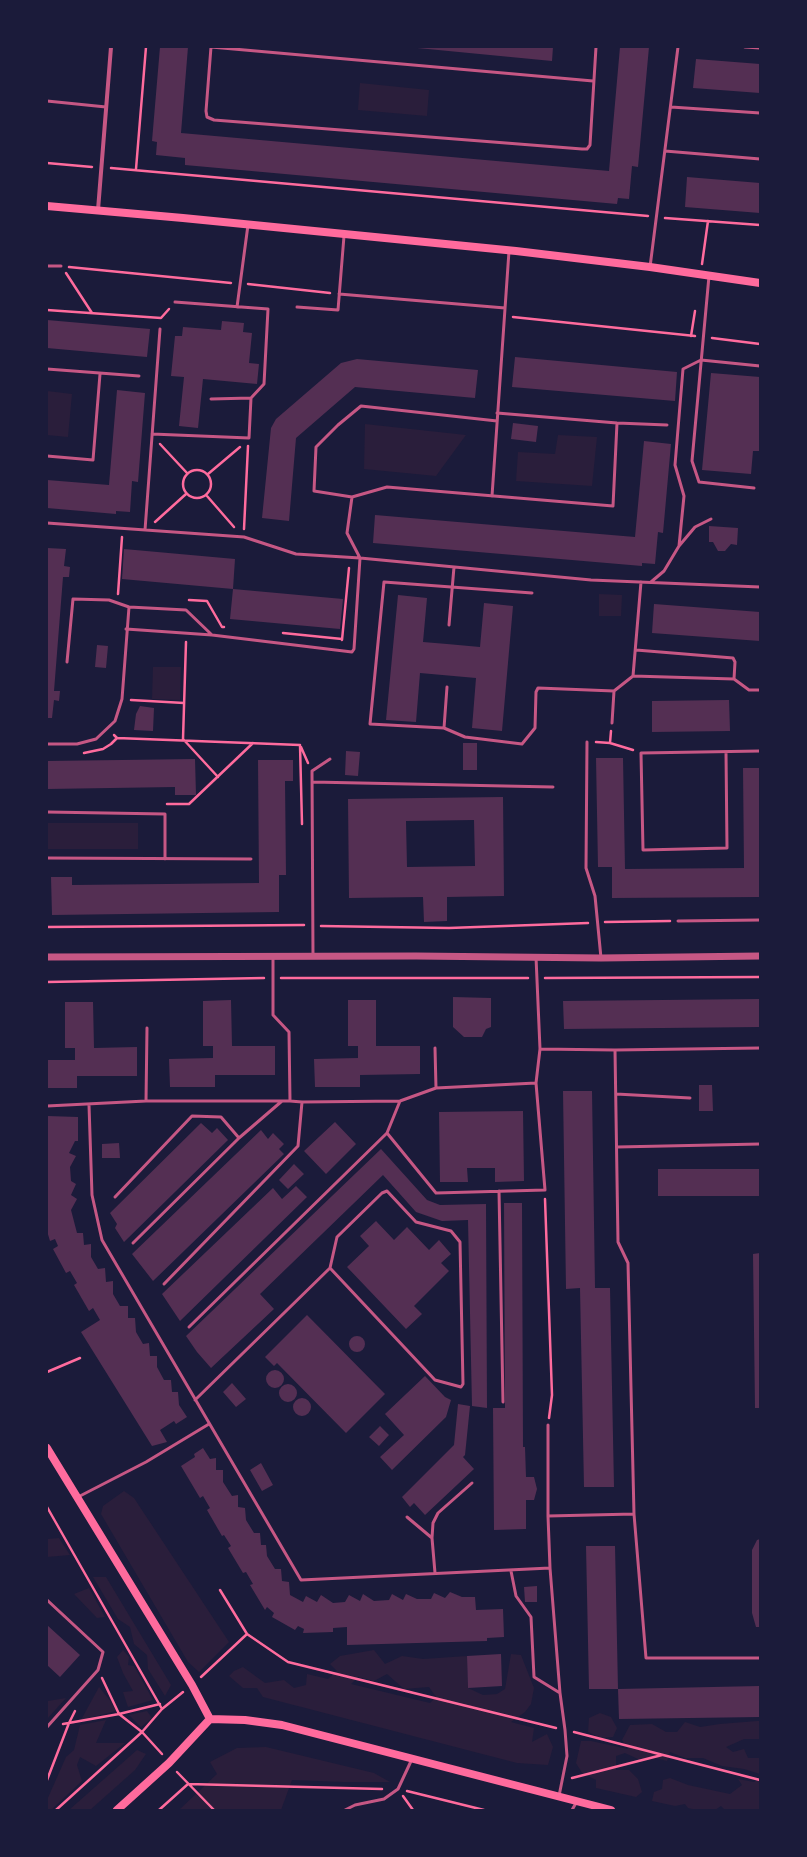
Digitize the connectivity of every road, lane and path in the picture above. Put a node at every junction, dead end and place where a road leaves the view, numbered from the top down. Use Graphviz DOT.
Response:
graph roads {
  1 [pos="111,47"];
  2 [pos="146,47"];
  3 [pos="211,47"];
  4 [pos="596,47"];
  5 [pos="678,47"];
  6 [pos="745,47"];
  7 [pos="760,48"];
  8 [pos="593,81"];
  9 [pos="47,101"];
  10 [pos="671,106"];
  11 [pos="106,107"];
  12 [pos="760,113"];
  13 [pos="665,151"];
  14 [pos="760,159"];
  15 [pos="47,163"];
  16 [pos="102,167"];
  17 [pos="136,169"];
  18 [pos="47,206"];
  19 [pos="98,210"];
  20 [pos="656,217"];
  21 [pos="248,225"];
  22 [pos="760,225"];
  23 [pos="344,234"];
  24 [pos="509,251"];
  25 [pos="47,266"];
  26 [pos="61,266"];
  27 [pos="650,267"];
  28 [pos="709,276"];
  29 [pos="760,283"];
  30 [pos="240,284"];
  31 [pos="339,294"];
  32 [pos="175,302"];
  33 [pos="237,307"];
  34 [pos="297,307"];
  35 [pos="505,308"];
  36 [pos="47,310"];
  37 [pos="92,313"];
  38 [pos="504,316"];
  39 [pos="161,318"];
  40 [pos="160,329"];
  41 [pos="703,337"];
  42 [pos="760,344"];
  43 [pos="701,360"];
  44 [pos="760,366"];
  45 [pos="47,369"];
  46 [pos="100,374"];
  47 [pos="139,376"];
  48 [pos="251,398"];
  49 [pos="211,399"];
  50 [pos="497,413"];
  51 [pos="497,421"];
  52 [pos="617,423"];
  53 [pos="667,425"];
  54 [pos="152,434"];
  55 [pos="249,438"];
  56 [pos="47,456"];
  57 [pos="187,473"];
  58 [pos="208,474"];
  59 [pos="754,488"];
  60 [pos="186,494"];
  61 [pos="207,496"];
  62 [pos="492,496"];
  63 [pos="352,497"];
  64 [pos="711,519"];
  65 [pos="47,523"];
  66 [pos="122,528"];
  67 [pos="146,530"];
  68 [pos="244,537"];
  69 [pos="679,546"];
  70 [pos="350,557"];
  71 [pos="360,558"];
  72 [pos="454,567"];
  73 [pos="641,582"];
  74 [pos="650,582"];
  75 [pos="760,587"];
  76 [pos="452,588"];
  77 [pos="532,593"];
  78 [pos="125,597"];
  79 [pos="184,600"];
  80 [pos="129,607"];
  81 [pos="449,625"];
  82 [pos="230,627"];
  83 [pos="126,629"];
  84 [pos="282,633"];
  85 [pos="187,634"];
  86 [pos="212,635"];
  87 [pos="342,639"];
  88 [pos="636,650"];
  89 [pos="341,652"];
  90 [pos="67,662"];
  91 [pos="634,676"];
  92 [pos="734,679"];
  93 [pos="447,687"];
  94 [pos="760,690"];
  95 [pos="614,691"];
  96 [pos="122,699"];
  97 [pos="184,703"];
  98 [pos="612,723"];
  99 [pos="444,728"];
  100 [pos="117,738"];
  101 [pos="183,739"];
  102 [pos="587,742"];
  103 [pos="253,743"];
  104 [pos="610,743"];
  105 [pos="47,744"];
  106 [pos="760,751"];
  107 [pos="726,752"];
  108 [pos="641,753"];
  109 [pos="330,759"];
  110 [pos="312,771"];
  111 [pos="218,777"];
  112 [pos="312,782"];
  113 [pos="553,787"];
  114 [pos="166,804"];
  115 [pos="47,812"];
  116 [pos="47,858"];
  117 [pos="165,859"];
  118 [pos="252,859"];
  119 [pos="760,920"];
  120 [pos="678,921"];
  121 [pos="597,922"];
  122 [pos="312,926"];
  123 [pos="47,927"];
  124 [pos="760,956"];
  125 [pos="47,957"];
  126 [pos="312,957"];
  127 [pos="536,957"];
  128 [pos="273,958"];
  129 [pos="601,958"];
  130 [pos="760,977"];
  131 [pos="273,978"];
  132 [pos="536,978"];
  133 [pos="47,982"];
  134 [pos="146,1028"];
  135 [pos="435,1048"];
  136 [pos="760,1048"];
  137 [pos="540,1049"];
  138 [pos="615,1050"];
  139 [pos="536,1083"];
  140 [pos="436,1088"];
  141 [pos="616,1094"];
  142 [pos="690,1098"];
  143 [pos="146,1101"];
  144 [pos="282,1101"];
  145 [pos="290,1101"];
  146 [pos="400,1101"];
  147 [pos="302,1102"];
  148 [pos="89,1105"];
  149 [pos="47,1106"];
  150 [pos="387,1133"];
  151 [pos="239,1138"];
  152 [pos="760,1144"];
  153 [pos="617,1147"];
  154 [pos="545,1190"];
  155 [pos="499,1191"];
  156 [pos="116,1197"];
  157 [pos="133,1243"];
  158 [pos="330,1268"];
  159 [pos="164,1284"];
  160 [pos="189,1327"];
  161 [pos="80,1358"];
  162 [pos="47,1372"];
  163 [pos="194,1400"];
  164 [pos="503,1402"];
  165 [pos="208,1424"];
  166 [pos="548,1425"];
  167 [pos="47,1448"];
  168 [pos="472,1483"];
  169 [pos="77,1498"];
  170 [pos="47,1507"];
  171 [pos="634,1514"];
  172 [pos="548,1516"];
  173 [pos="407,1517"];
  174 [pos="432,1538"];
  175 [pos="550,1568"];
  176 [pos="512,1571"];
  177 [pos="435,1573"];
  178 [pos="220,1590"];
  179 [pos="47,1600"];
  180 [pos="247,1634"];
  181 [pos="760,1658"];
  182 [pos="98,1670"];
  183 [pos="192,1686"];
  184 [pos="560,1693"];
  185 [pos="160,1704"];
  186 [pos="162,1708"];
  187 [pos="76,1710"];
  188 [pos="119,1714"];
  189 [pos="210,1719"];
  190 [pos="69,1723"];
  191 [pos="48,1726"];
  192 [pos="565,1730"];
  193 [pos="142,1732"];
  194 [pos="663,1755"];
  195 [pos="412,1759"];
  196 [pos="169,1763"];
  197 [pos="47,1780"];
  198 [pos="760,1780"];
  199 [pos="188,1784"];
  200 [pos="398,1789"];
  201 [pos="562,1798"];
  202 [pos="576,1801"];
  203 [pos="468,1806"];
  204 [pos="56,1810"];
  205 [pos="117,1810"];
  206 [pos="159,1810"];
  207 [pos="214,1810"];
  208 [pos="345,1810"];
  209 [pos="413,1810"];
  210 [pos="467,1810"];
  211 [pos="484,1810"];
  212 [pos="572,1810"];
  213 [pos="611,1810"];
  1 -- 11 [label="street"];
  2 -- 17 [label="path"];
  3 -- 8 [label="lane"];
  3 -- 8 [label="lane"];
  4 -- 8 [label="lane"];
  5 -- 10 [label="lane"];
  6 -- 7 [label="lane"];
  9 -- 11 [label="lane"];
  10 -- 12 [label="lane"];
  10 -- 13 [label="lane"];
  11 -- 16 [label="street"];
  13 -- 14 [label="lane"];
  13 -- 20 [label="lane"];
  15 -- 16 [label="path"];
  16 -- 17 [label="path"];
  16 -- 19 [label="street"];
  17 -- 20 [label="path"];
  18 -- 19 [label="main road"];
  19 -- 21 [label="main road"];
  20 -- 22 [label="path"];
  20 -- 27 [label="lane"];
  21 -- 23 [label="main road"];
  21 -- 30 [label="lane"];
  23 -- 24 [label="main road"];
  23 -- 31 [label="lane"];
  24 -- 27 [label="main road"];
  24 -- 35 [label="lane"];
  25 -- 26 [label="lane"];
  26 -- 30 [label="path"];
  26 -- 37 [label="path"];
  27 -- 28 [label="main road"];
  28 -- 29 [label="main road"];
  28 -- 41 [label="lane"];
  30 -- 31 [label="path"];
  30 -- 33 [label="lane"];
  31 -- 34 [label="lane"];
  31 -- 35 [label="lane"];
  32 -- 33 [label="lane"];
  32 -- 39 [label="path"];
  33 -- 48 [label="lane"];
  35 -- 38 [label="lane"];
  36 -- 37 [label="path"];
  37 -- 39 [label="path"];
  38 -- 41 [label="path"];
  38 -- 50 [label="lane"];
  39 -- 40 [label="path"];
  40 -- 54 [label="lane"];
  41 -- 42 [label="path"];
  41 -- 43 [label="lane"];
  43 -- 44 [label="lane"];
  43 -- 59 [label="lane"];
  43 -- 69 [label="lane"];
  45 -- 46 [label="lane"];
  46 -- 47 [label="lane"];
  46 -- 56 [label="lane"];
  48 -- 49 [label="lane"];
  48 -- 55 [label="lane"];
  50 -- 51 [label="lane"];
  50 -- 52 [label="lane"];
  51 -- 62 [label="lane"];
  51 -- 63 [label="lane"];
  52 -- 53 [label="lane"];
  52 -- 62 [label="lane"];
  54 -- 55 [label="lane"];
  54 -- 57 [label="path"];
  54 -- 67 [label="lane"];
  55 -- 58 [label="path"];
  55 -- 68 [label="path"];
  57 -- 58 [label="path"];
  57 -- 60 [label="path"];
  58 -- 61 [label="path"];
  60 -- 61 [label="path"];
  60 -- 67 [label="path"];
  61 -- 68 [label="path"];
  62 -- 63 [label="lane"];
  63 -- 71 [label="lane"];
  64 -- 69 [label="lane"];
  65 -- 66 [label="lane"];
  66 -- 67 [label="lane"];
  66 -- 78 [label="path"];
  67 -- 68 [label="lane"];
  68 -- 70 [label="lane"];
  69 -- 74 [label="lane"];
  70 -- 71 [label="lane"];
  70 -- 87 [label="path"];
  71 -- 72 [label="lane"];
  71 -- 89 [label="lane"];
  72 -- 73 [label="lane"];
  72 -- 76 [label="lane"];
  73 -- 74 [label="lane"];
  73 -- 88 [label="lane"];
  74 -- 75 [label="lane"];
  76 -- 77 [label="lane"];
  76 -- 81 [label="lane"];
  76 -- 99 [label="lane"];
  79 -- 82 [label="path"];
  80 -- 83 [label="lane"];
  80 -- 86 [label="lane"];
  80 -- 90 [label="lane"];
  83 -- 85 [label="lane"];
  83 -- 96 [label="lane"];
  84 -- 87 [label="path"];
  85 -- 86 [label="lane"];
  85 -- 97 [label="path"];
  86 -- 89 [label="lane"];
  87 -- 89 [label="path"];
  88 -- 91 [label="lane"];
  88 -- 92 [label="lane"];
  91 -- 92 [label="lane"];
  91 -- 95 [label="lane"];
  92 -- 94 [label="lane"];
  93 -- 99 [label="lane"];
  95 -- 98 [label="lane"];
  95 -- 99 [label="lane"];
  96 -- 97 [label="path"];
  96 -- 105 [label="lane"];
  97 -- 101 [label="path"];
  98 -- 104 [label="path"];
  100 -- 101 [label="path"];
  101 -- 103 [label="path"];
  101 -- 111 [label="path"];
  102 -- 104 [label="path"];
  102 -- 121 [label="lane"];
  103 -- 110 [label="path"];
  103 -- 111 [label="path"];
  104 -- 108 [label="path"];
  106 -- 107 [label="lane"];
  107 -- 108 [label="lane"];
  107 -- 108 [label="lane"];
  109 -- 110 [label="lane"];
  110 -- 112 [label="lane"];
  111 -- 114 [label="path"];
  112 -- 113 [label="lane"];
  112 -- 122 [label="lane"];
  115 -- 117 [label="lane"];
  116 -- 117 [label="lane"];
  117 -- 118 [label="lane"];
  119 -- 120 [label="lane"];
  120 -- 121 [label="path"];
  121 -- 122 [label="path"];
  121 -- 129 [label="lane"];
  122 -- 123 [label="path"];
  122 -- 126 [label="lane"];
  124 -- 129 [label="street"];
  125 -- 128 [label="street"];
  126 -- 127 [label="street"];
  126 -- 128 [label="street"];
  127 -- 129 [label="street"];
  127 -- 132 [label="lane"];
  128 -- 131 [label="lane"];
  130 -- 132 [label="path"];
  131 -- 132 [label="path"];
  131 -- 133 [label="path"];
  131 -- 145 [label="lane"];
  132 -- 137 [label="lane"];
  134 -- 143 [label="lane"];
  135 -- 140 [label="lane"];
  136 -- 138 [label="lane"];
  137 -- 138 [label="lane"];
  137 -- 139 [label="lane"];
  138 -- 141 [label="lane"];
  139 -- 140 [label="lane"];
  139 -- 154 [label="lane"];
  140 -- 146 [label="lane"];
  141 -- 142 [label="lane"];
  141 -- 153 [label="lane"];
  143 -- 144 [label="lane"];
  143 -- 148 [label="lane"];
  144 -- 145 [label="lane"];
  144 -- 151 [label="lane"];
  145 -- 147 [label="lane"];
  146 -- 147 [label="lane"];
  146 -- 150 [label="lane"];
  147 -- 159 [label="lane"];
  148 -- 149 [label="lane"];
  148 -- 163 [label="lane"];
  150 -- 155 [label="lane"];
  150 -- 160 [label="lane"];
  151 -- 156 [label="lane"];
  151 -- 157 [label="lane"];
  152 -- 153 [label="lane"];
  153 -- 171 [label="lane"];
  154 -- 155 [label="lane"];
  154 -- 166 [label="path"];
  155 -- 164 [label="lane"];
  158 -- 158 [label="lane"];
  158 -- 163 [label="lane"];
  161 -- 162 [label="path"];
  163 -- 165 [label="lane"];
  165 -- 169 [label="lane"];
  165 -- 177 [label="lane"];
  166 -- 172 [label="lane"];
  167 -- 169 [label="main road"];
  168 -- 174 [label="lane"];
  169 -- 183 [label="main road"];
  170 -- 185 [label="path"];
  171 -- 172 [label="lane"];
  171 -- 181 [label="lane"];
  172 -- 175 [label="lane"];
  173 -- 174 [label="lane"];
  174 -- 177 [label="lane"];
  175 -- 176 [label="lane"];
  175 -- 184 [label="lane"];
  176 -- 177 [label="lane"];
  176 -- 184 [label="lane"];
  178 -- 180 [label="path"];
  179 -- 182 [label="lane"];
  180 -- 183 [label="path"];
  180 -- 192 [label="path"];
  182 -- 188 [label="path"];
  182 -- 191 [label="lane"];
  183 -- 186 [label="path"];
  183 -- 189 [label="main road"];
  184 -- 192 [label="lane"];
  185 -- 186 [label="path"];
  185 -- 188 [label="path"];
  186 -- 193 [label="path"];
  187 -- 190 [label="path"];
  188 -- 190 [label="path"];
  188 -- 193 [label="path"];
  189 -- 195 [label="main road"];
  189 -- 196 [label="main road"];
  190 -- 191 [label="path"];
  190 -- 197 [label="path"];
  192 -- 194 [label="path"];
  192 -- 201 [label="lane"];
  193 -- 196 [label="path"];
  193 -- 204 [label="path"];
  194 -- 198 [label="path"];
  194 -- 201 [label="path"];
  195 -- 200 [label="lane"];
  195 -- 201 [label="main road"];
  196 -- 199 [label="path"];
  196 -- 205 [label="main road"];
  199 -- 200 [label="path"];
  199 -- 206 [label="path"];
  199 -- 207 [label="path"];
  200 -- 203 [label="path"];
  200 -- 208 [label="lane"];
  200 -- 209 [label="path"];
  201 -- 202 [label="main road"];
  202 -- 212 [label="lane"];
  202 -- 213 [label="main road"];
  203 -- 210 [label="path"];
  203 -- 211 [label="path"];
}
